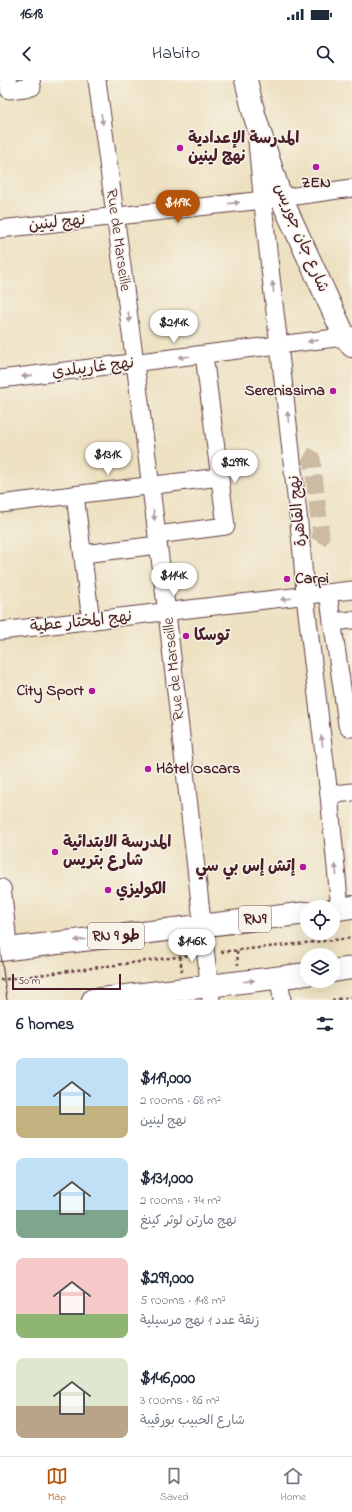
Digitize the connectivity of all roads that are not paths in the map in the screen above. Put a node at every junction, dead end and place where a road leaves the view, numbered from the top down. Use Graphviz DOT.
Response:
graph roads {
  1 [pos="8,80"];
  2 [pos="31,80"];
  3 [pos="97,80"];
  4 [pos="246,80"];
  5 [pos="352,188"];
  6 [pos="272,199"];
  7 [pos="115,216"];
  8 [pos="0,229"];
  9 [pos="350,340"];
  10 [pos="280,345"];
  11 [pos="204,355"];
  12 [pos="135,363"];
  13 [pos="0,379"];
  14 [pos="220,477"];
  15 [pos="151,486"];
  16 [pos="75,495"];
  17 [pos="0,504"];
  18 [pos="157,540"];
  19 [pos="314,548"];
  20 [pos="83,554"];
  21 [pos="304,565"];
  22 [pos="352,590"];
  23 [pos="328,593"];
  24 [pos="305,596"];
  25 [pos="167,612"];
  26 [pos="352,620"];
  27 [pos="91,621"];
  28 [pos="332,622"];
  29 [pos="0,631"];
  30 [pos="345,662"];
  31 [pos="348,701"];
  32 [pos="352,728"];
  33 [pos="352,792"];
  34 [pos="329,795"];
  35 [pos="0,890"];
  36 [pos="342,908"];
  37 [pos="300,914"];
  38 [pos="203,925"];
  39 [pos="3,949"];
  40 [pos="352,968"];
  41 [pos="340,970"];
  42 [pos="300,975"];
  43 [pos="279,977"];
  44 [pos="211,995"];
  45 [pos="94,1000"];
  46 [pos="282,1000"];
  1 -- 2 [label="street"];
  3 -- 7 [label="street, Rue de Marseille, one-way"];
  4 -- 6 [label="main road, شارع جان جوريس"];
  5 -- 6 [label="street, نهج لينين"];
  7 -- 6 [label="street, نهج لينين, one-way"];
  6 -- 9 [label="main road, شارع جان جوريس"];
  10 -- 6 [label="street, نهج القاهرة, one-way"];
  7 -- 8 [label="street, نهج لينين"];
  7 -- 12 [label="street, Rue de Marseille, one-way"];
  9 -- 10 [label="street, نهج غاريبلدي, one-way"];
  10 -- 11 [label="street, نهج غاريبلدي"];
  21 -- 10 [label="street, نهج القاهرة, one-way"];
  11 -- 12 [label="street, نهج غاريبلدي, one-way"];
  11 -- 14 [label="street"];
  12 -- 13 [label="street, نهج غاريبلدي, one-way"];
  12 -- 15 [label="street, Rue de Marseille"];
  14 -- 15 [label="street"];
  14 -- 18 [label="street"];
  15 -- 16 [label="street"];
  15 -- 18 [label="street, Rue de Marseille, one-way"];
  16 -- 17 [label="street"];
  16 -- 20 [label="street"];
  18 -- 20 [label="street"];
  18 -- 25 [label="street, Rue de Marseille"];
  19 -- 21 [label="street"];
  20 -- 27 [label="street"];
  21 -- 24 [label="street, نهج القاهرة"];
  22 -- 23 [label="street, نهج المختار عطية"];
  23 -- 24 [label="street, نهج المختار عطية"];
  23 -- 28 [label="street"];
  24 -- 25 [label="street, نهج المختار عطية, one-way"];
  34 -- 24 [label="street, نهج القاهرة, one-way"];
  25 -- 27 [label="street, نهج المختار عطية"];
  25 -- 38 [label="street, Rue de Marseille"];
  26 -- 28 [label="street"];
  27 -- 29 [label="street, نهج المختار عطية"];
  28 -- 30 [label="street"];
  30 -- 31 [label="street"];
  31 -- 32 [label="street"];
  33 -- 34 [label="street"];
  36 -- 34 [label="street, نهج القاهرة, one-way"];
  35 -- 39 [label="main road"];
  37 -- 38 [label="main road, RN9"];
  38 -- 39 [label="main road, RN 9 طو, one-way"];
  38 -- 44 [label="street, Rue de Marseille"];
  40 -- 41 [label="main road"];
  42 -- 43 [label="main road"];
  44 -- 43 [label="main road, one-way"];
  43 -- 46 [label="street"];
  44 -- 45 [label="main road"];
}
